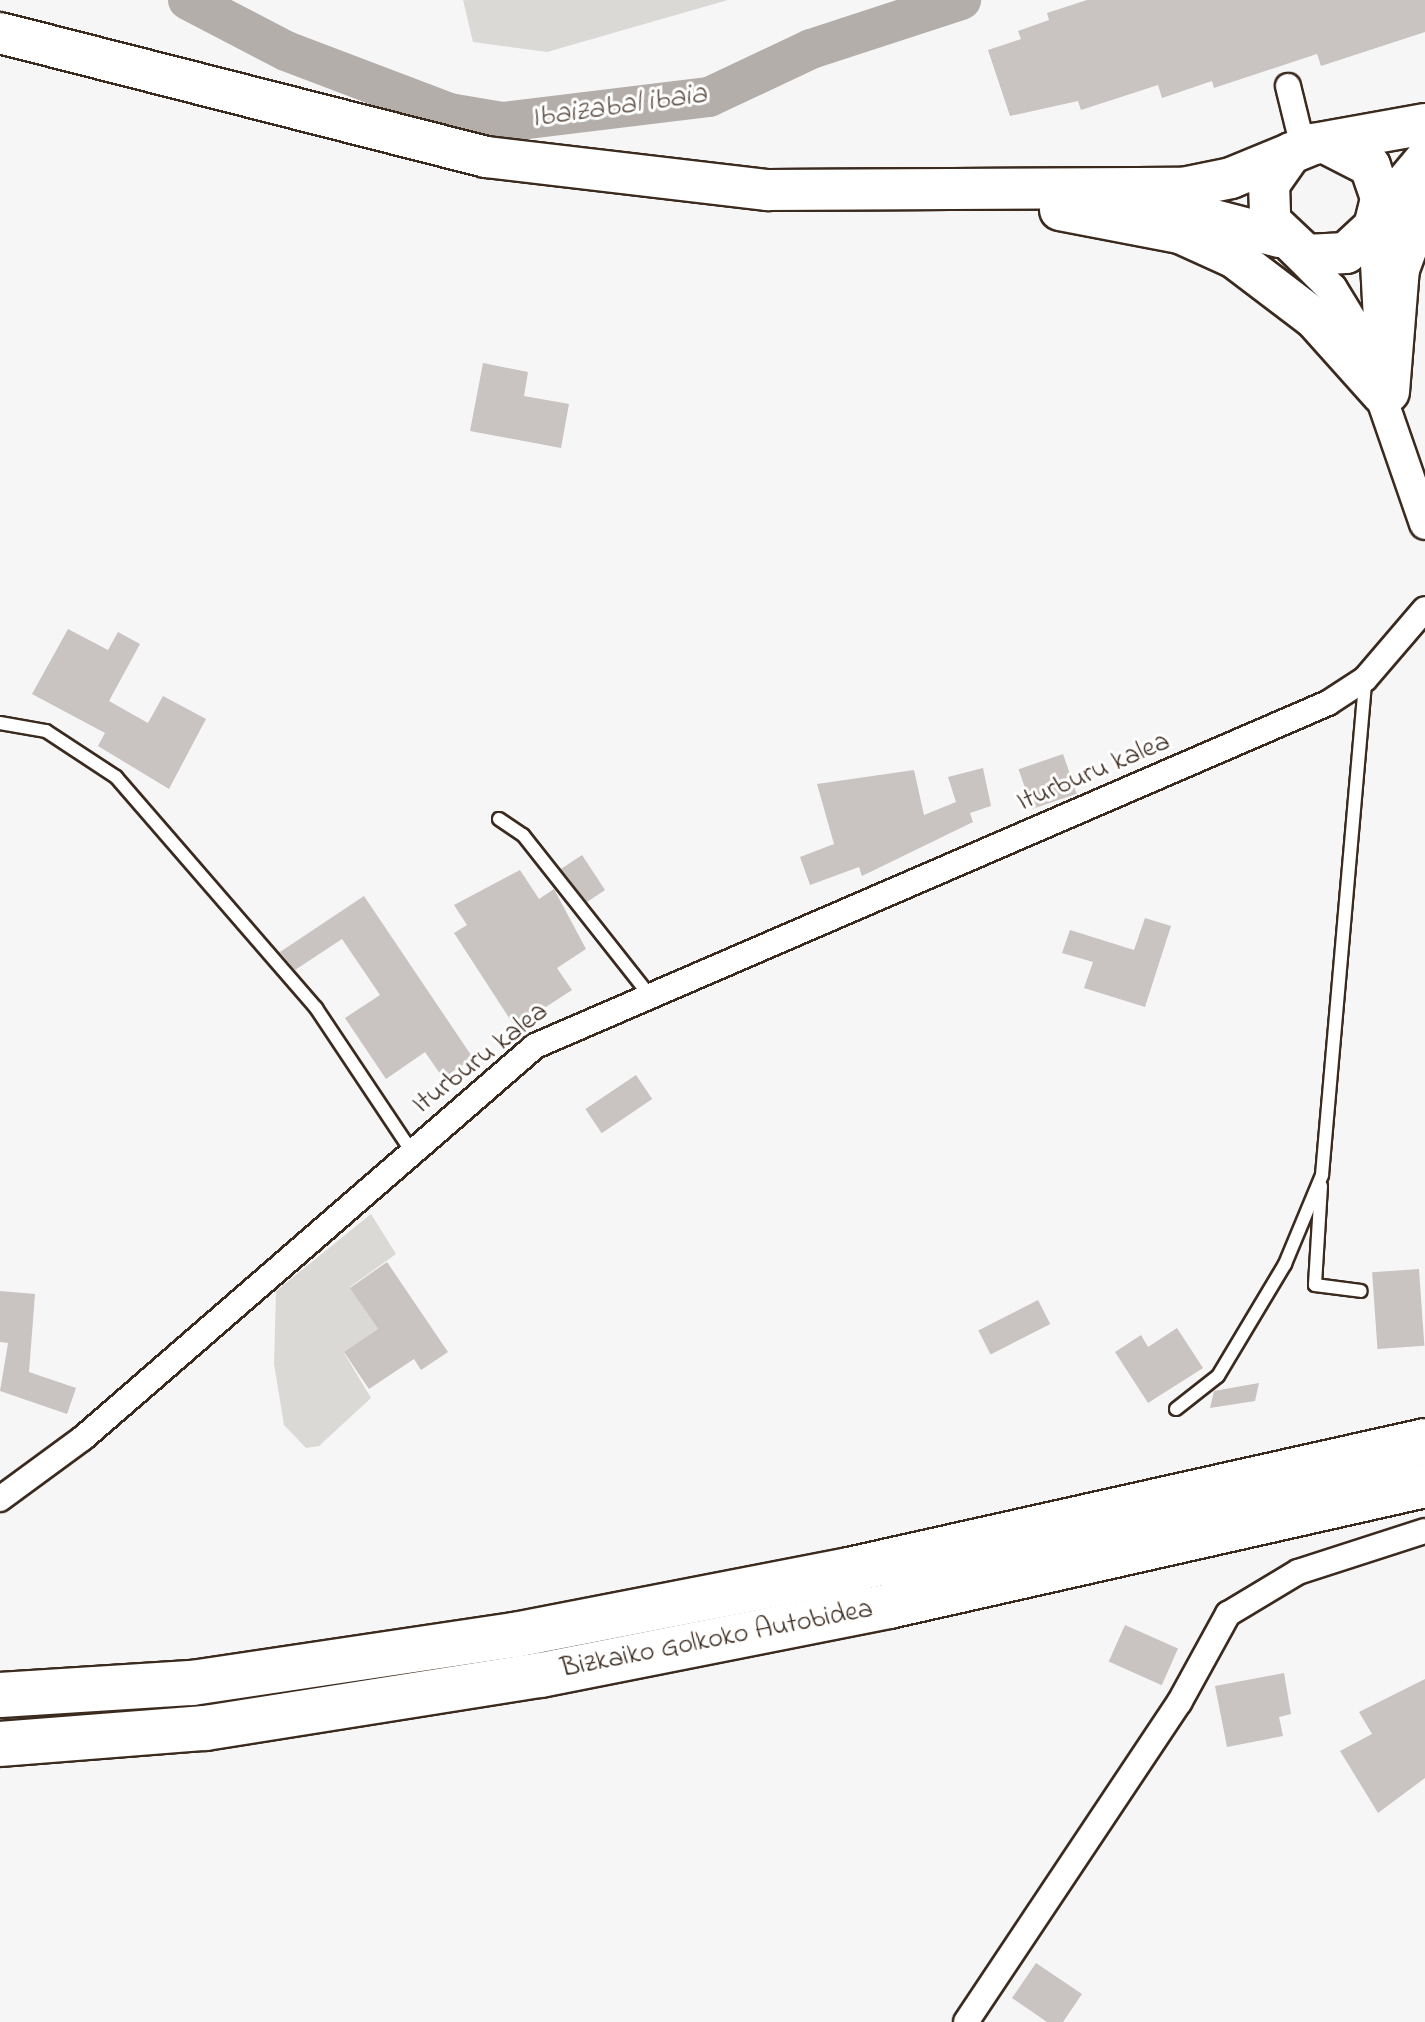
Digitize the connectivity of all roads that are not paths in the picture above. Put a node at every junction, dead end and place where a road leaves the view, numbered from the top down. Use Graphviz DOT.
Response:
graph roads {
  1 [pos="0,33"];
  2 [pos="1288,86"];
  3 [pos="1425,124"];
  4 [pos="1306,148"];
  5 [pos="1425,160"];
  6 [pos="1011,193"];
  7 [pos="1425,199"];
  8 [pos="1377,221"];
  9 [pos="1284,241"];
  10 [pos="1386,393"];
  11 [pos="1425,524"];
  12 [pos="1425,609"];
  13 [pos="1365,679"];
  14 [pos="0,723"];
  15 [pos="499,819"];
  16 [pos="647,992"];
  17 [pos="412,1152"];
  18 [pos="1322,1175"];
  19 [pos="1361,1291"];
  20 [pos="1176,1409"];
  21 [pos="1425,1441"];
  22 [pos="1425,1485"];
  23 [pos="0,1499"];
  24 [pos="1425,1531"];
  25 [pos="0,1695"];
  26 [pos="0,1744"];
  27 [pos="966,2022"];
  1 -- 6 [label="highway"];
  2 -- 4 [label="street"];
  3 -- 4 [label="highway"];
  4 -- 6 [label="highway"];
  4 -- 8 [label="highway"];
  4 -- 9 [label="highway"];
  5 -- 8 [label="highway"];
  6 -- 9 [label="highway"];
  6 -- 10 [label="highway"];
  7 -- 10 [label="highway"];
  8 -- 9 [label="highway"];
  8 -- 10 [label="street"];
  9 -- 10 [label="street"];
  10 -- 11 [label="street"];
  12 -- 13 [label="street"];
  13 -- 16 [label="street, Iturburu kalea"];
  13 -- 18 [label="lane"];
  14 -- 17 [label="lane, Iturburu kalea"];
  15 -- 16 [label="lane"];
  16 -- 17 [label="street, Iturburu kalea"];
  17 -- 23 [label="street, Iturburu kalea"];
  18 -- 19 [label="lane"];
  18 -- 20 [label="lane"];
  21 -- 25 [label="highway, Bizkaiko Golkoko Autobidea"];
  22 -- 26 [label="highway, Bizkaiko Golkoko Autobidea"];
  24 -- 27 [label="street"];
}
